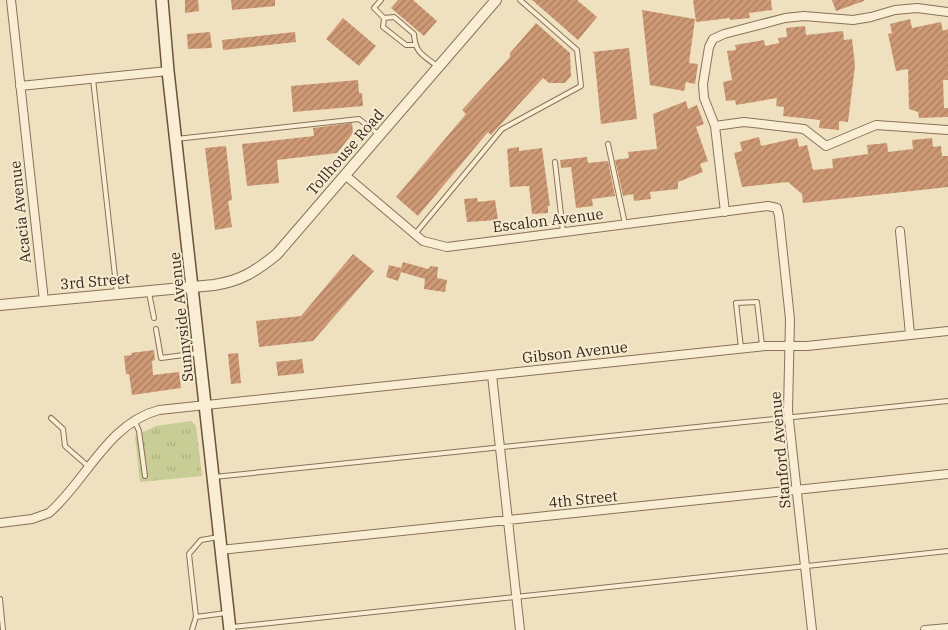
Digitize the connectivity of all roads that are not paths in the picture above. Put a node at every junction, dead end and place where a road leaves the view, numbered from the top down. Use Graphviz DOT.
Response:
graph roads {
  1 [pos="11,0"];
  2 [pos="162,0"];
  3 [pos="381,0"];
  4 [pos="496,0"];
  5 [pos="520,0"];
  6 [pos="948,12"];
  7 [pos="384,18"];
  8 [pos="415,45"];
  9 [pos="437,66"];
  10 [pos="168,71"];
  11 [pos="93,79"];
  12 [pos="20,86"];
  13 [pos="715,126"];
  14 [pos="948,130"];
  15 [pos="380,135"];
  16 [pos="176,140"];
  17 [pos="608,144"];
  18 [pos="555,162"];
  19 [pos="345,175"];
  20 [pos="777,208"];
  21 [pos="725,212"];
  22 [pos="625,224"];
  23 [pos="900,231"];
  24 [pos="563,232"];
  25 [pos="415,234"];
  26 [pos="193,286"];
  27 [pos="149,291"];
  28 [pos="116,294"];
  29 [pos="44,301"];
  30 [pos="0,305"];
  31 [pos="154,318"];
  32 [pos="156,329"];
  33 [pos="948,331"];
  34 [pos="910,334"];
  35 [pos="762,346"];
  36 [pos="789,346"];
  37 [pos="741,348"];
  38 [pos="200,353"];
  39 [pos="492,375"];
  40 [pos="948,401"];
  41 [pos="205,406"];
  42 [pos="788,417"];
  43 [pos="51,418"];
  44 [pos="134,420"];
  45 [pos="500,447"];
  46 [pos="88,466"];
  47 [pos="948,474"];
  48 [pos="145,476"];
  49 [pos="212,477"];
  50 [pos="796,490"];
  51 [pos="509,520"];
  52 [pos="0,523"];
  53 [pos="219,536"];
  54 [pos="220,550"];
  55 [pos="948,551"];
  56 [pos="805,566"];
  57 [pos="517,597"];
  58 [pos="0,599"];
  59 [pos="228,613"];
  60 [pos="196,617"];
  61 [pos="948,628"];
  62 [pos="230,629"];
  63 [pos="3,630"];
  64 [pos="192,630"];
  65 [pos="520,630"];
  66 [pos="812,630"];
  67 [pos="925,630"];
  1 -- 12 [label="street, Acacia Avenue"];
  2 -- 10 [label="main road, Sunnyside Avenue"];
  3 -- 7 [label="lane"];
  4 -- 9 [label="street, Tollhouse Road"];
  5 -- 25 [label="lane"];
  6 -- 13 [label="street"];
  7 -- 8 [label="lane"];
  7 -- 8 [label="lane"];
  8 -- 9 [label="lane"];
  9 -- 15 [label="street, Tollhouse Road"];
  10 -- 11 [label="street"];
  10 -- 16 [label="main road, Sunnyside Avenue"];
  11 -- 12 [label="street"];
  11 -- 28 [label="lane"];
  12 -- 29 [label="street, Acacia Avenue"];
  13 -- 14 [label="street"];
  13 -- 21 [label="street"];
  15 -- 16 [label="lane"];
  15 -- 19 [label="street, Tollhouse Road"];
  16 -- 26 [label="main road, Sunnyside Avenue"];
  17 -- 22 [label="lane"];
  18 -- 24 [label="lane"];
  19 -- 25 [label="street, Escalon Avenue"];
  19 -- 26 [label="street, Tollhouse Road"];
  20 -- 21 [label="street, Escalon Avenue"];
  20 -- 36 [label="street, Stanford Avenue"];
  21 -- 22 [label="street, Escalon Avenue"];
  22 -- 24 [label="street, Escalon Avenue"];
  23 -- 34 [label="street"];
  24 -- 25 [label="street, Escalon Avenue"];
  26 -- 27 [label="street, 3rd Street"];
  26 -- 38 [label="main road, Sunnyside Avenue"];
  27 -- 28 [label="street, 3rd Street"];
  27 -- 31 [label="lane"];
  28 -- 29 [label="street, 3rd Street"];
  29 -- 30 [label="street, 3rd Street"];
  32 -- 38 [label="lane"];
  33 -- 34 [label="street, Gibson Avenue"];
  34 -- 36 [label="street, Gibson Avenue"];
  35 -- 36 [label="street, Gibson Avenue"];
  35 -- 37 [label="street, Gibson Avenue"];
  35 -- 37 [label="lane"];
  36 -- 42 [label="street, Stanford Avenue"];
  37 -- 39 [label="street, Gibson Avenue"];
  38 -- 41 [label="main road, Sunnyside Avenue"];
  39 -- 41 [label="street, Gibson Avenue"];
  39 -- 45 [label="street"];
  40 -- 42 [label="lane"];
  41 -- 44 [label="street"];
  41 -- 49 [label="main road, Sunnyside Avenue"];
  42 -- 45 [label="lane"];
  42 -- 50 [label="street, Stanford Avenue"];
  43 -- 46 [label="lane"];
  44 -- 46 [label="street"];
  44 -- 48 [label="lane"];
  45 -- 49 [label="lane"];
  45 -- 51 [label="street"];
  46 -- 52 [label="street"];
  47 -- 50 [label="street, 4th Street"];
  49 -- 53 [label="main road, Sunnyside Avenue"];
  50 -- 51 [label="street, 4th Street"];
  50 -- 56 [label="street, Stanford Avenue"];
  51 -- 54 [label="street, 4th Street"];
  51 -- 57 [label="street"];
  53 -- 54 [label="main road, Sunnyside Avenue"];
  53 -- 60 [label="lane"];
  54 -- 59 [label="main road, Sunnyside Avenue"];
  55 -- 56 [label="lane"];
  56 -- 57 [label="lane"];
  56 -- 66 [label="street, Stanford Avenue"];
  57 -- 62 [label="lane"];
  57 -- 65 [label="street"];
  58 -- 63 [label="lane"];
  59 -- 60 [label="lane"];
  59 -- 62 [label="main road, Sunnyside Avenue"];
  60 -- 64 [label="lane"];
  61 -- 67 [label="street"];
}
